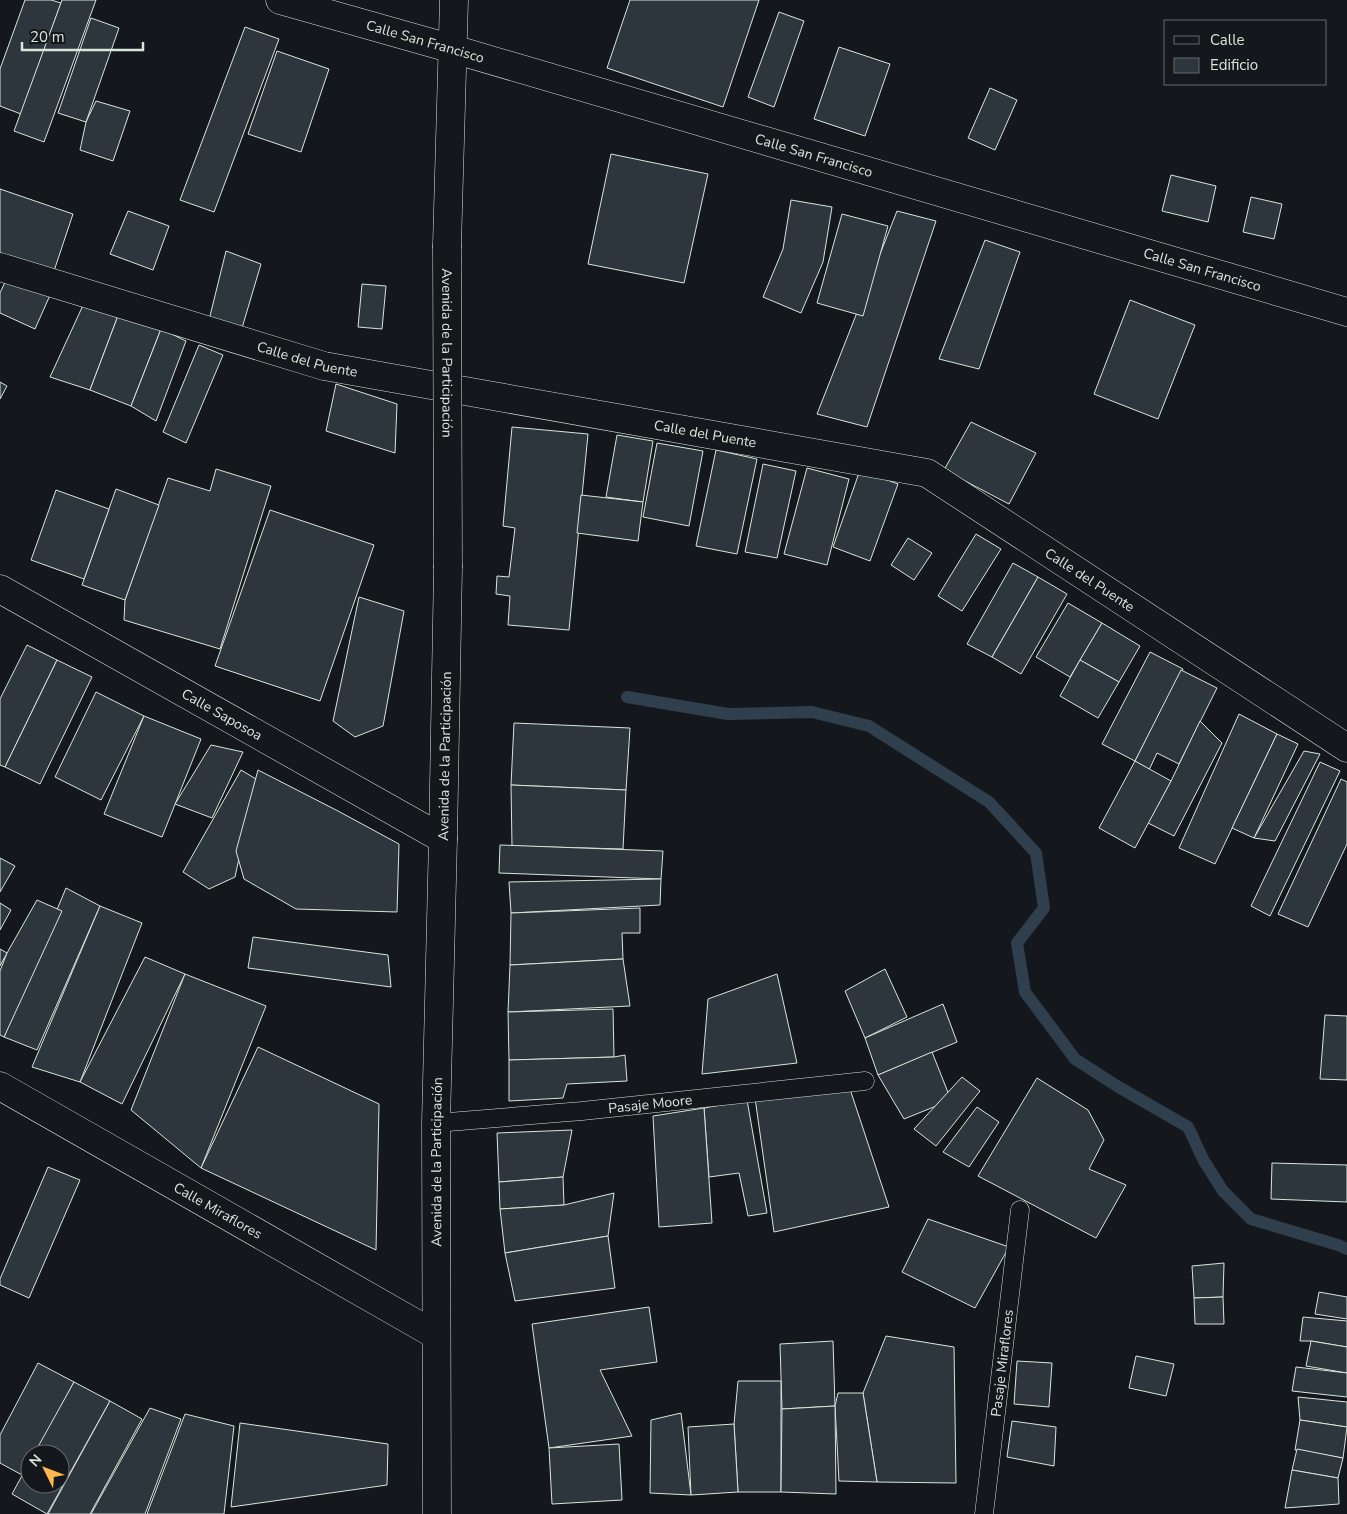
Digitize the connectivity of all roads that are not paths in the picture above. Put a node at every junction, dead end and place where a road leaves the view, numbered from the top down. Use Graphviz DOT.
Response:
graph roads {
  1 [pos="280,0"];
  2 [pos="454,0"];
  3 [pos="453,49"];
  4 [pos="0,267"];
  5 [pos="1347,312"];
  6 [pos="0,589"];
  7 [pos="1347,748"];
  8 [pos="443,838"];
  9 [pos="865,1081"];
  10 [pos="0,1086"];
  11 [pos="436,1123"];
  12 [pos="1020,1210"];
  13 [pos="436,1335"];
  14 [pos="438,1514"];
  15 [pos="984,1514"];
  1 -- 3 [label="street, Calle San Francisco"];
  2 -- 3 [label="street, Avenida de la Participación"];
  3 -- 5 [label="street, Calle San Francisco"];
  3 -- 8 [label="street, Avenida de la Participación, bridge"];
  4 -- 7 [label="street, Calle del Puente"];
  6 -- 8 [label="street, Calle Saposoa"];
  8 -- 11 [label="street, Avenida de la Participación"];
  9 -- 11 [label="lane, Pasaje Moore"];
  10 -- 13 [label="street, Calle Miraflores"];
  11 -- 13 [label="street, Avenida de la Participación"];
  12 -- 15 [label="lane, Pasaje Miraflores"];
  13 -- 14 [label="street, Avenida de la Participación"];
}
